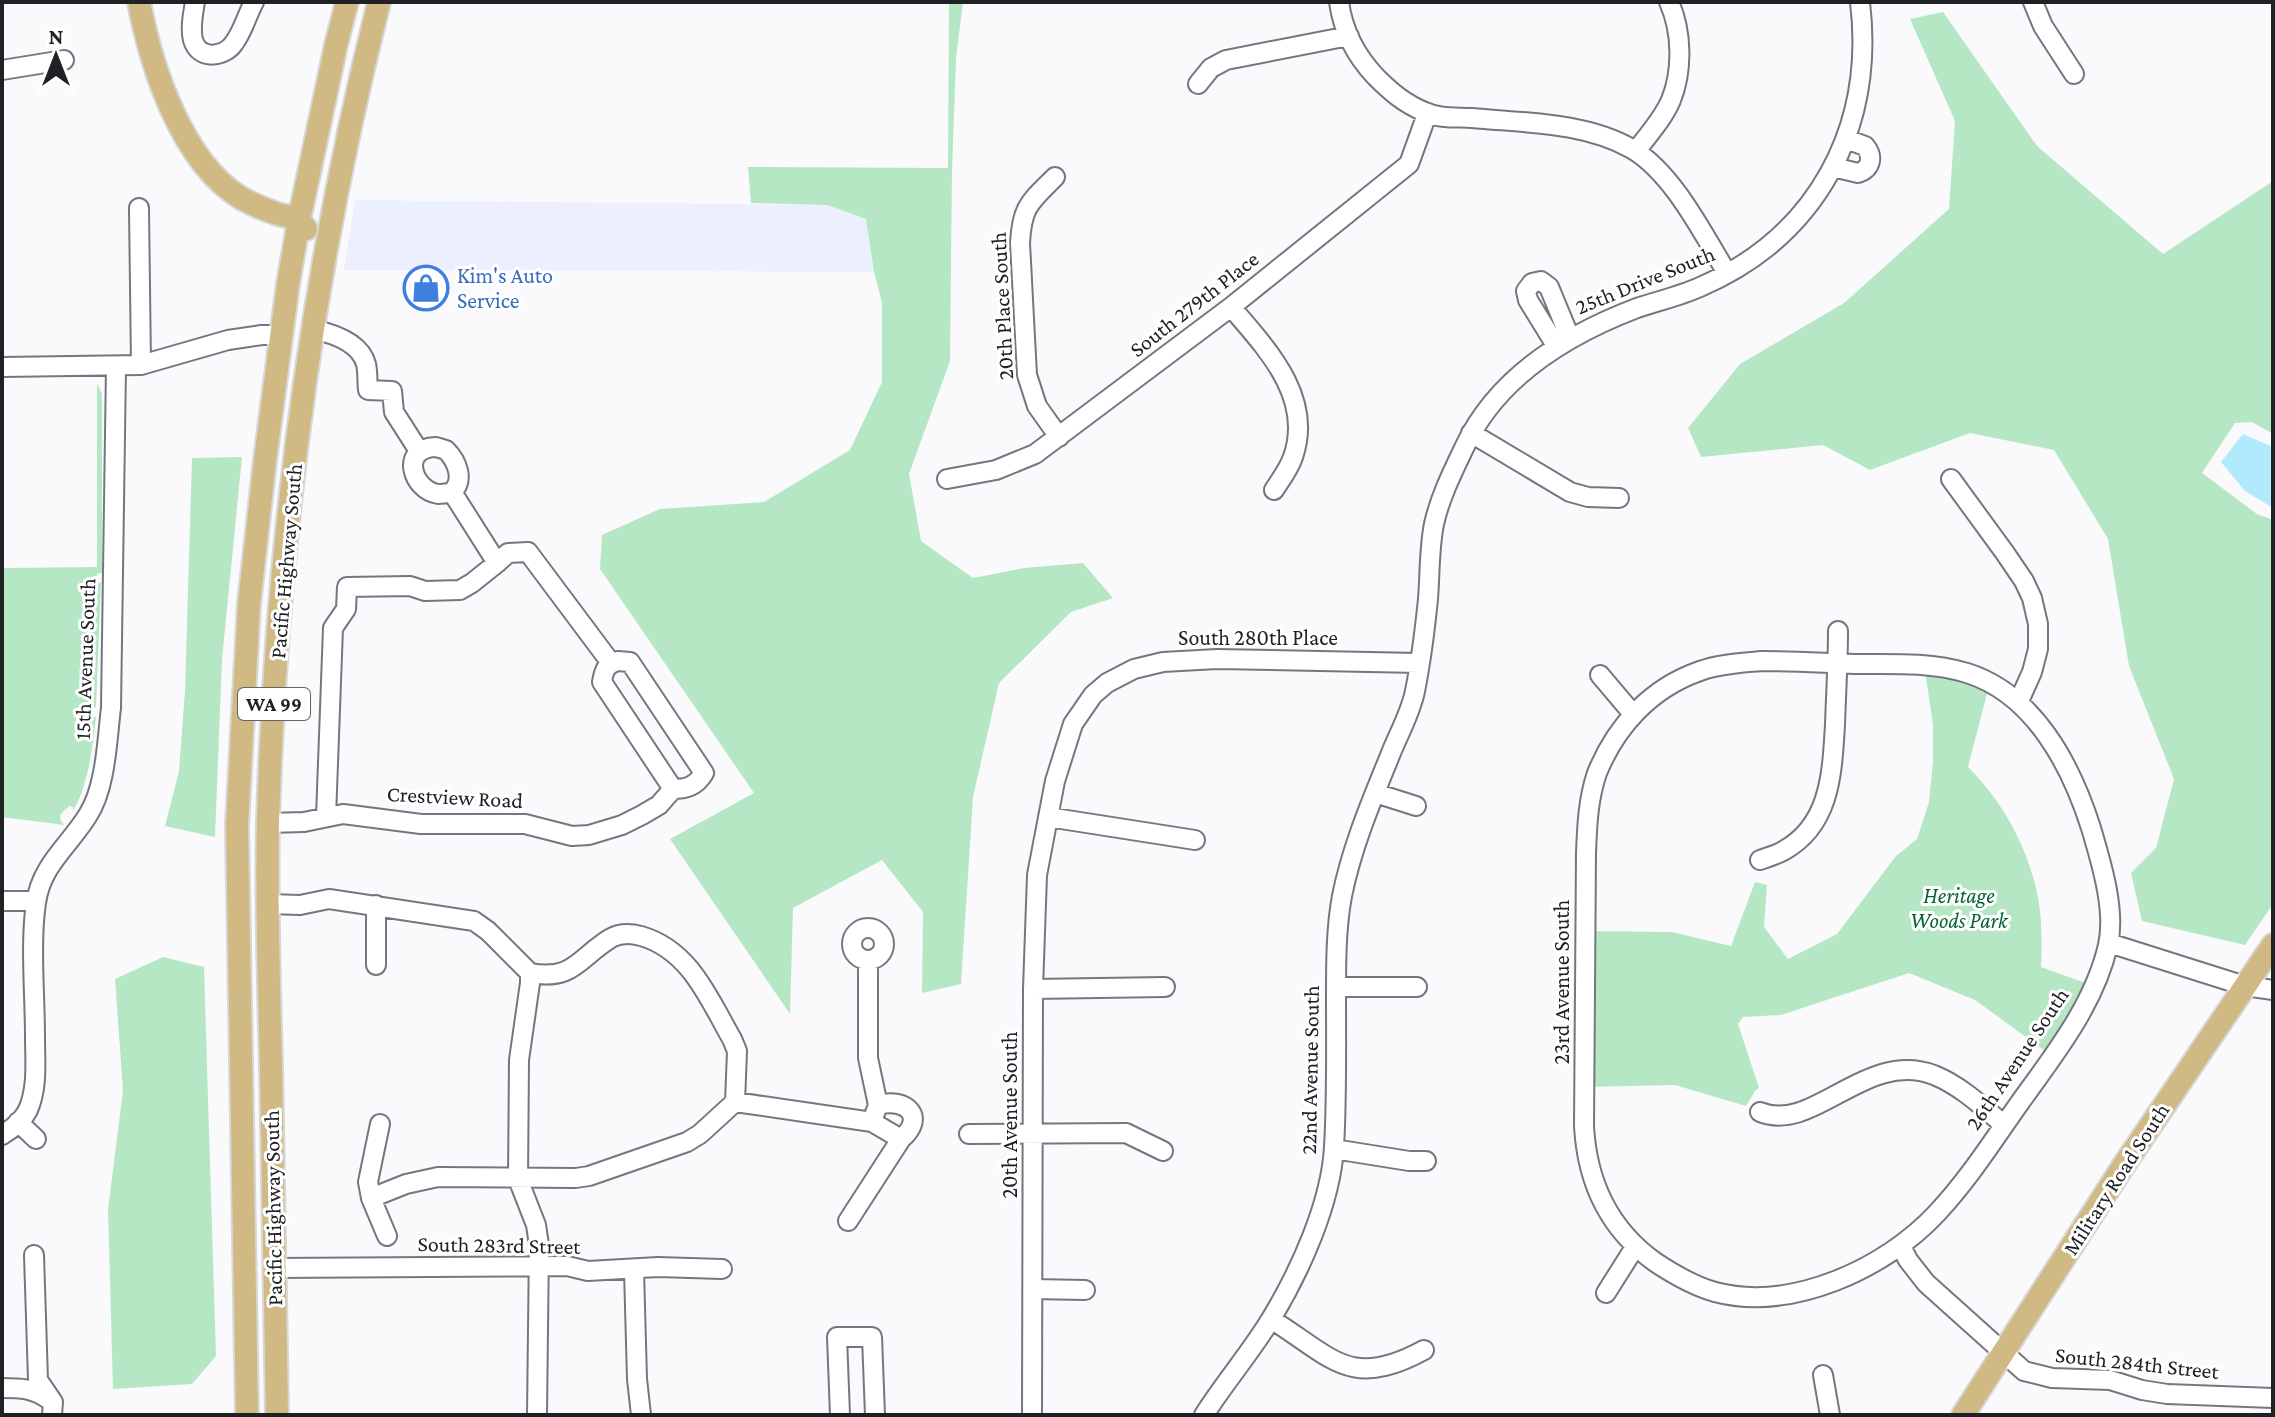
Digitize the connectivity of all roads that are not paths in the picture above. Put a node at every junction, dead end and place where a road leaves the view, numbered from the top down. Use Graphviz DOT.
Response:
graph roads {
  1 [pos="139,2"];
  2 [pos="195,2"];
  3 [pos="254,2"];
  4 [pos="347,2"];
  5 [pos="379,2"];
  6 [pos="1339,2"];
  7 [pos="1669,2"];
  8 [pos="1860,2"];
  9 [pos="2033,2"];
  10 [pos="1349,36"];
  11 [pos="64,60"];
  12 [pos="2,70"];
  13 [pos="2074,74"];
  14 [pos="1198,84"];
  15 [pos="1427,114"];
  16 [pos="1846,139"];
  17 [pos="1636,151"];
  18 [pos="1833,167"];
  19 [pos="1055,177"];
  20 [pos="139,208"];
  21 [pos="299,220"];
  22 [pos="1727,273"];
  23 [pos="1231,307"];
  24 [pos="312,329"];
  25 [pos="281,335"];
  26 [pos="141,365"];
  27 [pos="2,367"];
  28 [pos="116,367"];
  29 [pos="1471,433"];
  30 [pos="1059,437"];
  31 [pos="419,451"];
  32 [pos="947,479"];
  33 [pos="1951,479"];
  34 [pos="1274,490"];
  35 [pos="452,492"];
  36 [pos="1619,498"];
  37 [pos="286,535"];
  38 [pos="497,563"];
  39 [pos="1838,631"];
  40 [pos="246,652"];
  41 [pos="611,663"];
  42 [pos="1419,663"];
  43 [pos="1838,663"];
  44 [pos="1600,675"];
  45 [pos="2019,701"];
  46 [pos="1633,714"];
  47 [pos="673,789"];
  48 [pos="1375,793"];
  49 [pos="1416,806"];
  50 [pos="326,817"];
  51 [pos="1048,817"];
  52 [pos="268,823"];
  53 [pos="1195,840"];
  54 [pos="1760,860"];
  55 [pos="2,901"];
  56 [pos="36,901"];
  57 [pos="269,904"];
  58 [pos="376,905"];
  59 [pos="2109,943"];
  60 [pos="2273,945"];
  61 [pos="868,960"];
  62 [pos="376,965"];
  63 [pos="530,973"];
  64 [pos="2245,986"];
  65 [pos="1165,987"];
  66 [pos="1336,987"];
  67 [pos="1417,987"];
  68 [pos="1033,989"];
  69 [pos="2273,990"];
  70 [pos="735,1102"];
  71 [pos="1760,1112"];
  72 [pos="875,1114"];
  73 [pos="18,1122"];
  74 [pos="380,1124"];
  75 [pos="2004,1125"];
  76 [pos="1032,1133"];
  77 [pos="969,1134"];
  78 [pos="2,1135"];
  79 [pos="36,1139"];
  80 [pos="901,1139"];
  81 [pos="1334,1149"];
  82 [pos="1163,1151"];
  83 [pos="1426,1161"];
  84 [pos="243,1165"];
  85 [pos="518,1179"];
  86 [pos="371,1198"];
  87 [pos="848,1221"];
  88 [pos="387,1236"];
  89 [pos="1901,1246"];
  90 [pos="1635,1247"];
  91 [pos="34,1255"];
  92 [pos="539,1267"];
  93 [pos="275,1268"];
  94 [pos="722,1269"];
  95 [pos="634,1270"];
  96 [pos="1033,1289"];
  97 [pos="1085,1290"];
  98 [pos="1606,1293"];
  99 [pos="1271,1319"];
  100 [pos="1424,1350"];
  101 [pos="2003,1352"];
  102 [pos="1823,1375"];
  103 [pos="2,1388"];
  104 [pos="2273,1398"];
  105 [pos="2225,1406"];
  106 [pos="56,1411"];
  107 [pos="247,1415"];
  108 [pos="277,1415"];
  109 [pos="537,1415"];
  110 [pos="641,1415"];
  111 [pos="840,1415"];
  112 [pos="875,1415"];
  113 [pos="1032,1415"];
  114 [pos="1204,1415"];
  115 [pos="1830,1415"];
  116 [pos="1963,1415"];
  1 -- 21 [label="main road"];
  2 -- 3 [label="street"];
  4 -- 21 [label="main road, Pacific Highway South / WA 99"];
  5 -- 24 [label="main road, Pacific Highway South / WA 99"];
  6 -- 10 [label="street"];
  7 -- 17 [label="street"];
  8 -- 16 [label="street, 25th Drive South"];
  9 -- 13 [label="street"];
  10 -- 14 [label="street"];
  10 -- 15 [label="street"];
  11 -- 12 [label="street"];
  15 -- 17 [label="street"];
  15 -- 23 [label="street, South 279th Place"];
  16 -- 18 [label="street, 25th Drive South"];
  16 -- 18 [label="street"];
  17 -- 22 [label="street"];
  18 -- 22 [label="street, 25th Drive South"];
  19 -- 30 [label="street, 20th Place South"];
  20 -- 26 [label="street"];
  21 -- 25 [label="main road, Pacific Highway South / WA 99"];
  21 -- 37 [label="main road"];
  22 -- 29 [label="street, 25th Drive South"];
  23 -- 30 [label="street, South 279th Place"];
  23 -- 34 [label="street"];
  24 -- 31 [label="street"];
  24 -- 37 [label="main road, Pacific Highway South / WA 99"];
  25 -- 26 [label="street"];
  25 -- 40 [label="main road, Pacific Highway South / WA 99"];
  26 -- 28 [label="street"];
  27 -- 28 [label="street"];
  28 -- 56 [label="street, 15th Avenue South"];
  29 -- 36 [label="street"];
  29 -- 42 [label="street, 22nd Avenue South"];
  30 -- 32 [label="street, South 279th Place"];
  31 -- 35 [label="street"];
  31 -- 35 [label="street"];
  33 -- 45 [label="street"];
  35 -- 38 [label="street"];
  37 -- 52 [label="main road, Pacific Highway South / WA 99"];
  38 -- 41 [label="street, Crestview Road"];
  38 -- 50 [label="street"];
  39 -- 43 [label="street"];
  40 -- 52 [label="main road"];
  40 -- 84 [label="main road, Pacific Highway South / WA 99"];
  41 -- 47 [label="street"];
  41 -- 47 [label="street, Crestview Road"];
  42 -- 48 [label="street, 22nd Avenue South"];
  42 -- 51 [label="street, South 280th Place"];
  43 -- 45 [label="street"];
  43 -- 46 [label="street"];
  43 -- 54 [label="street"];
  44 -- 46 [label="street"];
  45 -- 59 [label="street, 26th Avenue South"];
  46 -- 90 [label="street, 23rd Avenue South"];
  47 -- 50 [label="street, Crestview Road"];
  48 -- 49 [label="street"];
  48 -- 66 [label="street, 22nd Avenue South"];
  50 -- 52 [label="street, Crestview Road"];
  51 -- 53 [label="street"];
  51 -- 68 [label="street, 20th Avenue South"];
  52 -- 57 [label="main road, Pacific Highway South / WA 99"];
  55 -- 56 [label="street"];
  56 -- 73 [label="street, 15th Avenue South"];
  57 -- 58 [label="street"];
  57 -- 93 [label="main road, Pacific Highway South / WA 99"];
  58 -- 62 [label="street"];
  58 -- 63 [label="street"];
  59 -- 64 [label="street"];
  59 -- 75 [label="street, 26th Avenue South"];
  60 -- 64 [label="main road, Military Road South"];
  61 -- 72 [label="street"];
  63 -- 70 [label="street"];
  63 -- 85 [label="street"];
  64 -- 69 [label="street"];
  64 -- 101 [label="main road, Military Road South"];
  65 -- 68 [label="street"];
  66 -- 67 [label="street"];
  66 -- 81 [label="street, 22nd Avenue South"];
  68 -- 76 [label="street, 20th Avenue South"];
  70 -- 72 [label="street"];
  70 -- 85 [label="street"];
  71 -- 75 [label="street"];
  72 -- 80 [label="street"];
  72 -- 80 [label="street"];
  73 -- 78 [label="street, 15th Avenue South"];
  73 -- 79 [label="street"];
  74 -- 86 [label="street"];
  75 -- 89 [label="street, 26th Avenue South"];
  76 -- 77 [label="street"];
  76 -- 82 [label="street"];
  76 -- 96 [label="street, 20th Avenue South"];
  80 -- 87 [label="street"];
  81 -- 83 [label="street"];
  81 -- 99 [label="street, 22nd Avenue South"];
  84 -- 93 [label="main road"];
  84 -- 107 [label="main road, Pacific Highway South / WA 99"];
  85 -- 86 [label="street"];
  85 -- 92 [label="street"];
  86 -- 88 [label="street"];
  89 -- 90 [label="street, 26th Avenue South"];
  89 -- 101 [label="street, South 284th Street"];
  90 -- 98 [label="street"];
  91 -- 106 [label="street"];
  92 -- 93 [label="street, South 283rd Street"];
  92 -- 95 [label="street, South 283rd Street"];
  92 -- 109 [label="street"];
  93 -- 108 [label="main road, Pacific Highway South / WA 99"];
  94 -- 95 [label="street, South 283rd Street"];
  95 -- 110 [label="street"];
  96 -- 97 [label="street"];
  96 -- 113 [label="street, 20th Avenue South"];
  99 -- 100 [label="street"];
  99 -- 114 [label="street, 22nd Avenue South"];
  101 -- 105 [label="street, South 284th Street"];
  101 -- 116 [label="main road, Military Road South"];
  102 -- 115 [label="street"];
  103 -- 106 [label="street"];
  104 -- 105 [label="street, South 284th Street"];
  111 -- 112 [label="street"];
}
